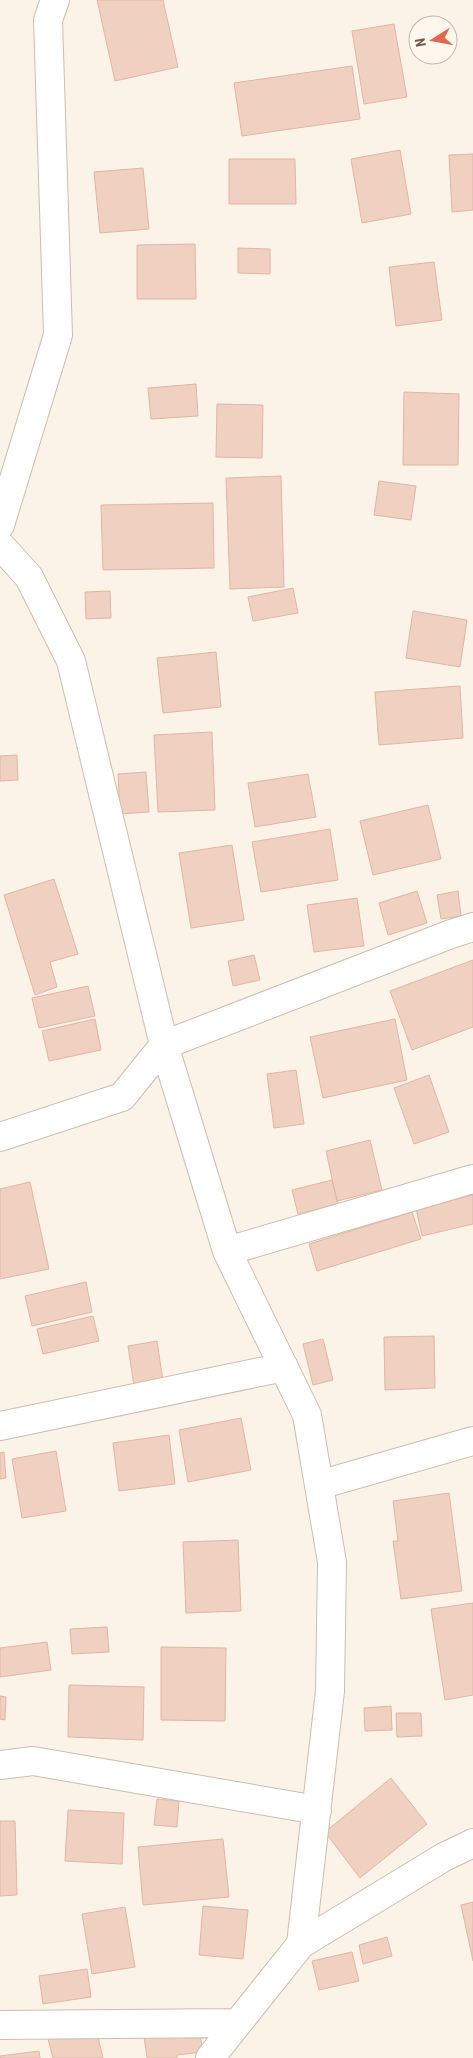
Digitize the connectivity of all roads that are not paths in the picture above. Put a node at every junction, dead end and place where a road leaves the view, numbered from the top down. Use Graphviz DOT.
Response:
graph roads {
  1 [pos="56,0"];
  2 [pos="0,525"];
  3 [pos="0,545"];
  4 [pos="473,927"];
  5 [pos="164,1045"];
  6 [pos="0,1137"];
  7 [pos="473,1179"];
  8 [pos="227,1251"];
  9 [pos="284,1367"];
  10 [pos="0,1426"];
  11 [pos="473,1441"];
  12 [pos="319,1485"];
  13 [pos="0,1765"];
  14 [pos="317,1810"];
  15 [pos="473,1843"];
  16 [pos="300,1944"];
  17 [pos="236,2024"];
  18 [pos="0,2025"];
  19 [pos="210,2058"];
  1 -- 2 [label="street"];
  3 -- 5 [label="street"];
  4 -- 5 [label="street"];
  5 -- 6 [label="street"];
  5 -- 8 [label="street"];
  7 -- 8 [label="street"];
  8 -- 9 [label="street"];
  9 -- 10 [label="street"];
  9 -- 12 [label="street"];
  11 -- 12 [label="street"];
  12 -- 14 [label="street"];
  13 -- 14 [label="street"];
  14 -- 16 [label="street"];
  15 -- 16 [label="street"];
  16 -- 17 [label="street"];
  17 -- 18 [label="street"];
  17 -- 19 [label="street"];
}
